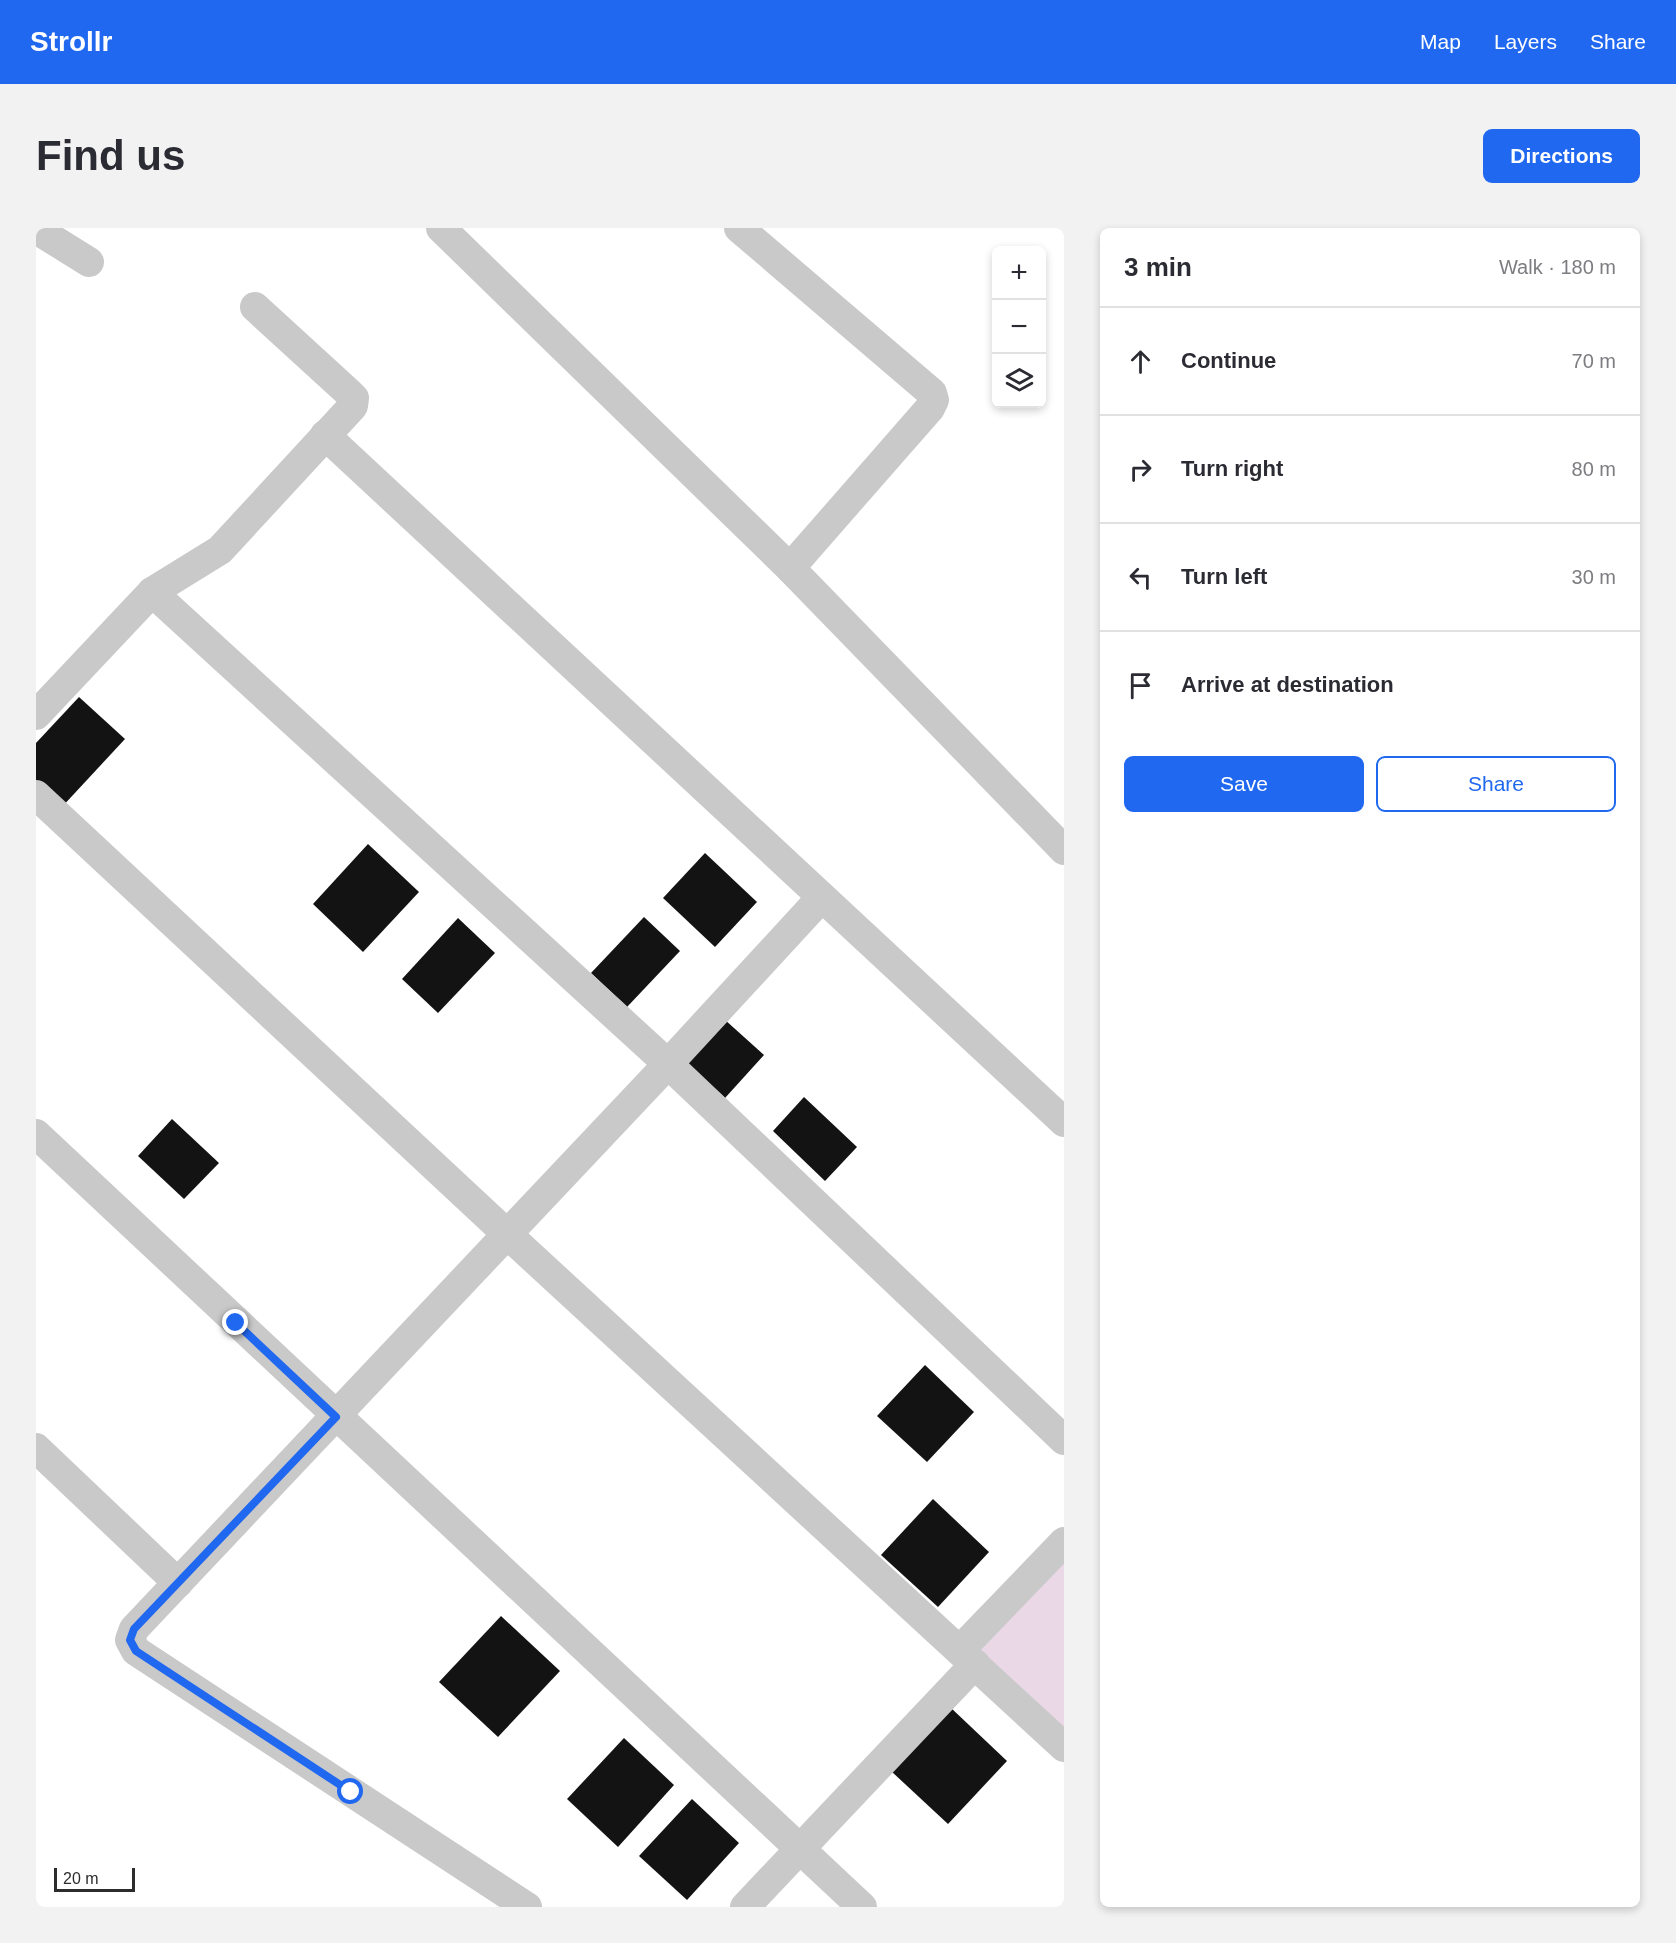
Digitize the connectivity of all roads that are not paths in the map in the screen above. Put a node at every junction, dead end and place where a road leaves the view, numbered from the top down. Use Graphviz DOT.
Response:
graph roads {
  1 [pos="441,228"];
  2 [pos="739,228"];
  3 [pos="36,229"];
  4 [pos="89,262"];
  5 [pos="255,307"];
  6 [pos="325,435"];
  7 [pos="790,568"];
  8 [pos="152,592"];
  9 [pos="36,715"];
  10 [pos="36,795"];
  11 [pos="1064,850"];
  12 [pos="821,898"];
  13 [pos="668,1064"];
  14 [pos="1064,1122"];
  15 [pos="36,1134"];
  16 [pos="507,1234"];
  17 [pos="336,1417"];
  18 [pos="1064,1440"];
  19 [pos="36,1448"];
  20 [pos="1064,1542"];
  21 [pos="178,1583"];
  22 [pos="967,1657"];
  23 [pos="1064,1746"];
  24 [pos="800,1848"];
  25 [pos="527,1907"];
  26 [pos="745,1907"];
  27 [pos="862,1907"];
  1 -- 7 [label="street"];
  2 -- 7 [label="street"];
  3 -- 4 [label="street"];
  5 -- 6 [label="street"];
  6 -- 8 [label="street"];
  6 -- 12 [label="street"];
  7 -- 11 [label="street"];
  8 -- 9 [label="street"];
  8 -- 13 [label="street"];
  10 -- 16 [label="street"];
  12 -- 13 [label="street"];
  12 -- 14 [label="street"];
  13 -- 16 [label="street"];
  13 -- 18 [label="street"];
  15 -- 17 [label="street"];
  16 -- 17 [label="street"];
  16 -- 22 [label="street"];
  17 -- 21 [label="street"];
  17 -- 24 [label="street"];
  19 -- 21 [label="street"];
  20 -- 22 [label="street"];
  21 -- 25 [label="street"];
  22 -- 23 [label="street"];
  22 -- 24 [label="street"];
  24 -- 26 [label="street"];
  24 -- 27 [label="street"];
}
